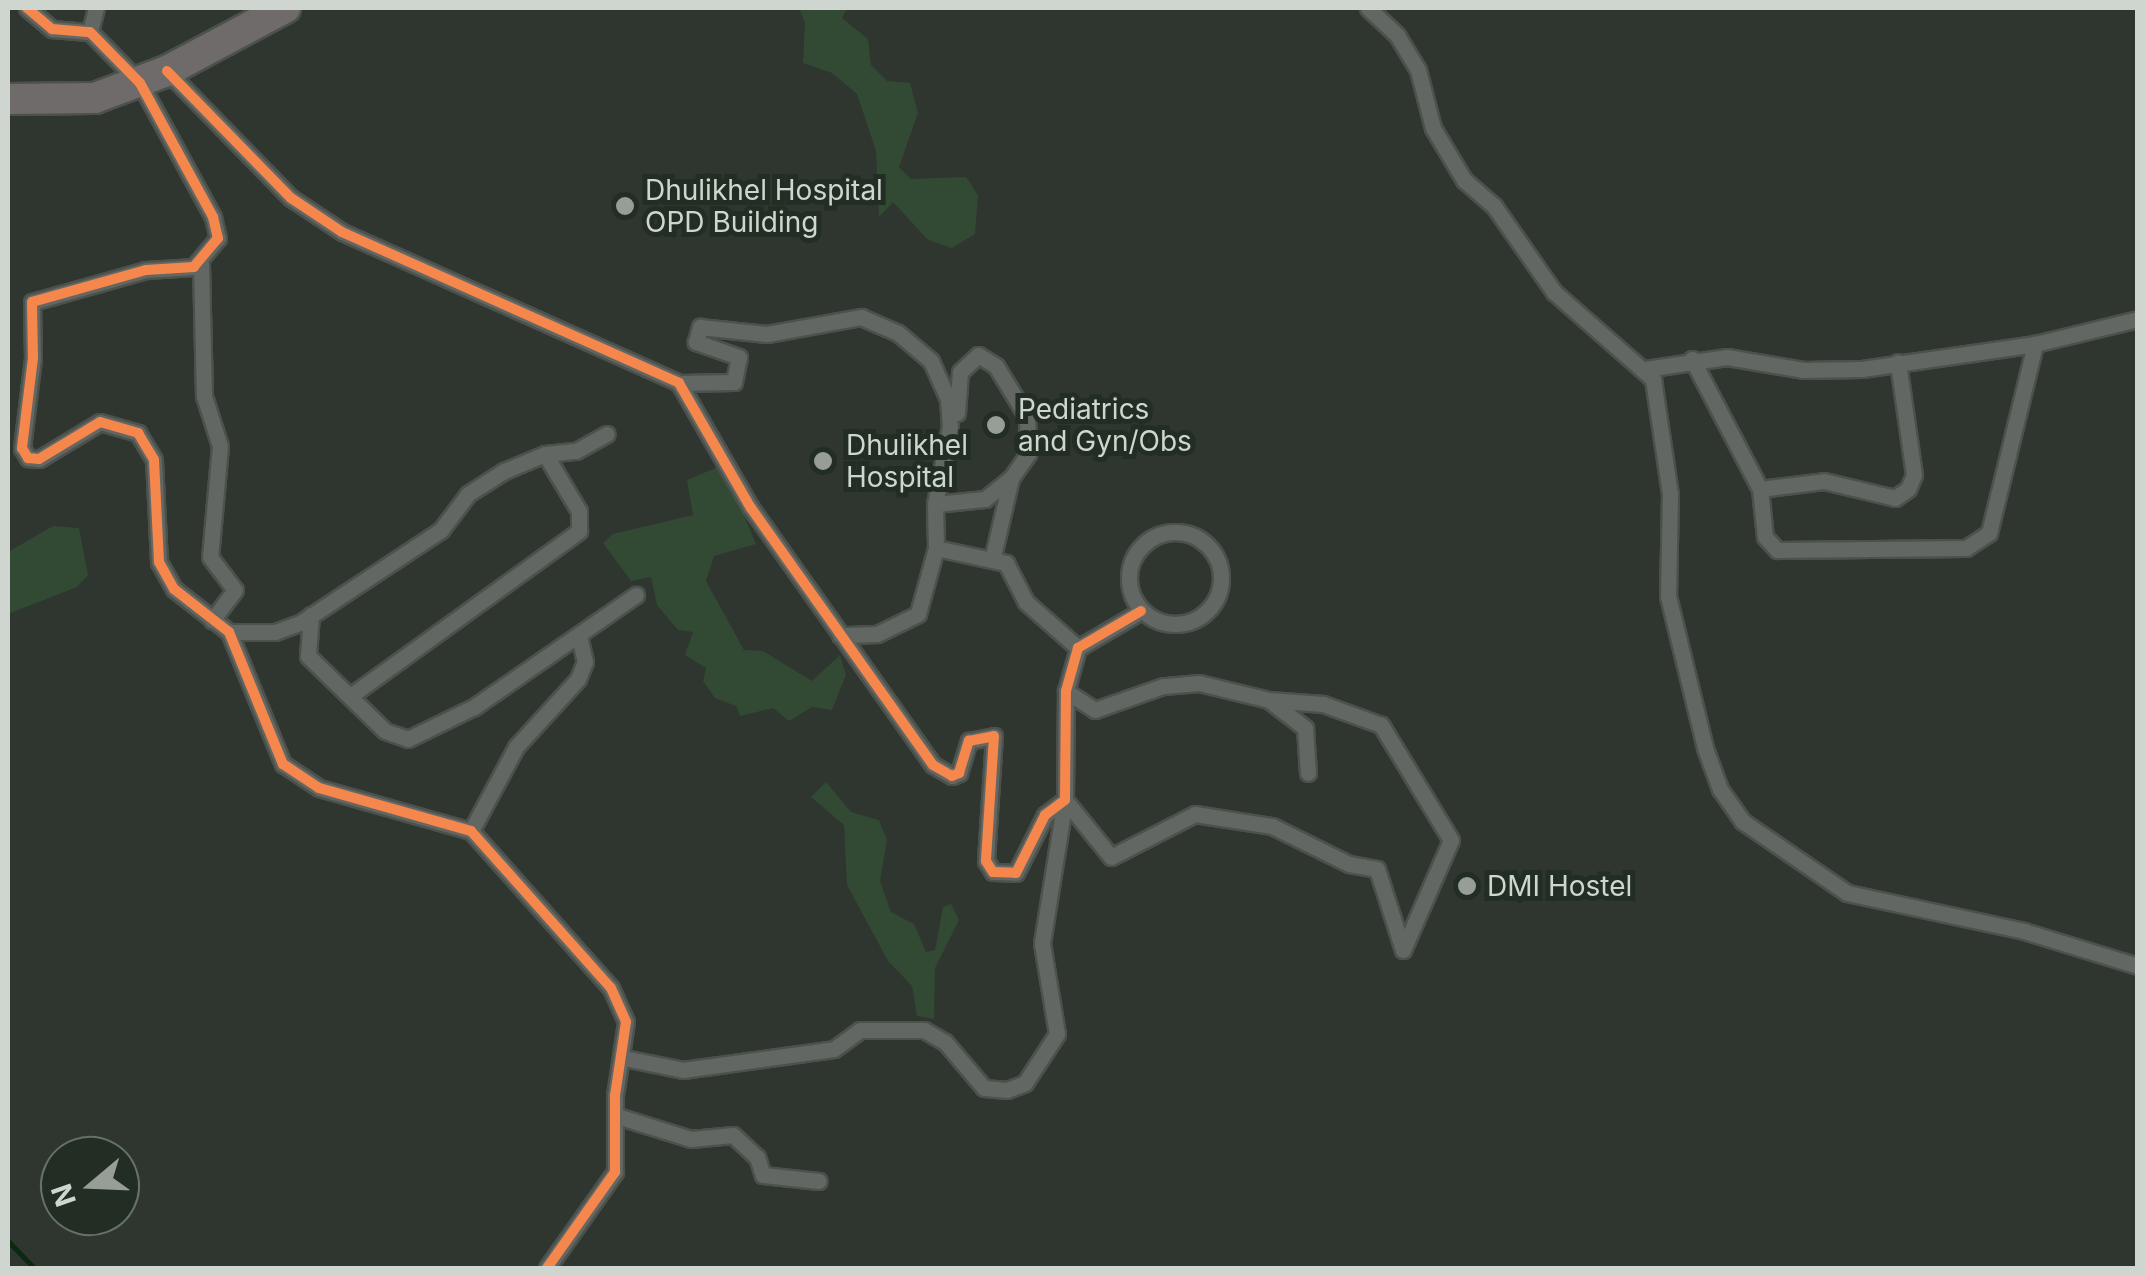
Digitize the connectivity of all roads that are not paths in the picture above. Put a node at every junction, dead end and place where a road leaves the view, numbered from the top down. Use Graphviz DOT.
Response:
graph roads {
  1 [pos="27,8"];
  2 [pos="96,8"];
  3 [pos="286,8"];
  4 [pos="1368,8"];
  5 [pos="90,32"];
  6 [pos="154,77"];
  7 [pos="8,99"];
  8 [pos="201,264"];
  9 [pos="2138,319"];
  10 [pos="2036,344"];
  11 [pos="1692,359"];
  12 [pos="1898,362"];
  13 [pos="1645,369"];
  14 [pos="679,382"];
  15 [pos="950,426"];
  16 [pos="607,434"];
  17 [pos="545,454"];
  18 [pos="1011,478"];
  19 [pos="1760,490"];
  20 [pos="935,504"];
  21 [pos="936,548"];
  22 [pos="992,560"];
  23 [pos="636,596"];
  24 [pos="1140,611"];
  25 [pos="310,615"];
  26 [pos="212,620"];
  27 [pos="230,632"];
  28 [pos="840,635"];
  29 [pos="579,637"];
  30 [pos="1078,648"];
  31 [pos="1066,691"];
  32 [pos="353,694"];
  33 [pos="1269,700"];
  34 [pos="1308,773"];
  35 [pos="1065,800"];
  36 [pos="471,831"];
  37 [pos="2138,966"];
  38 [pos="624,1058"];
  39 [pos="617,1116"];
  40 [pos="819,1181"];
  41 [pos="547,1268"];
  1 -- 5 [label="street"];
  2 -- 5 [label="street"];
  3 -- 6 [label="highway"];
  4 -- 13 [label="street"];
  5 -- 6 [label="street"];
  6 -- 7 [label="highway"];
  6 -- 8 [label="street"];
  6 -- 14 [label="street"];
  8 -- 26 [label="street"];
  8 -- 26 [label="street"];
  9 -- 10 [label="street"];
  10 -- 12 [label="street"];
  10 -- 19 [label="street"];
  11 -- 12 [label="street"];
  11 -- 13 [label="street"];
  11 -- 19 [label="street"];
  12 -- 19 [label="street"];
  13 -- 37 [label="street"];
  14 -- 15 [label="street"];
  14 -- 28 [label="street"];
  15 -- 18 [label="street"];
  15 -- 20 [label="street"];
  16 -- 17 [label="street"];
  17 -- 25 [label="street"];
  17 -- 32 [label="street"];
  18 -- 20 [label="street"];
  18 -- 22 [label="street"];
  20 -- 21 [label="street"];
  21 -- 22 [label="street"];
  21 -- 28 [label="street"];
  22 -- 30 [label="street"];
  23 -- 29 [label="street"];
  24 -- 24 [label="street"];
  24 -- 30 [label="street"];
  25 -- 27 [label="street"];
  25 -- 32 [label="street"];
  26 -- 27 [label="street"];
  27 -- 36 [label="street"];
  28 -- 35 [label="street"];
  29 -- 32 [label="street"];
  29 -- 36 [label="street"];
  30 -- 31 [label="street"];
  31 -- 33 [label="street"];
  31 -- 35 [label="street"];
  33 -- 34 [label="street"];
  33 -- 35 [label="street"];
  35 -- 38 [label="street"];
  36 -- 38 [label="street"];
  38 -- 39 [label="street"];
  39 -- 40 [label="street"];
  39 -- 41 [label="street"];
}
